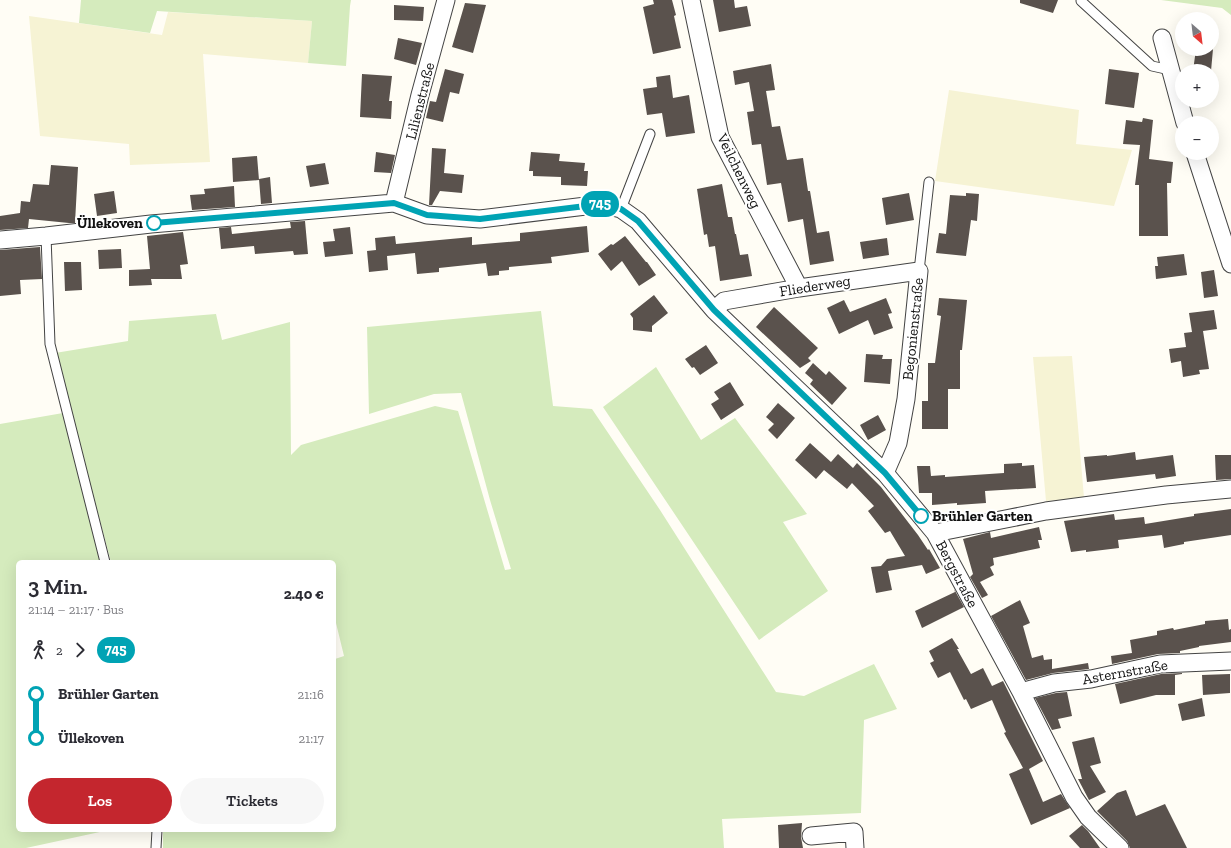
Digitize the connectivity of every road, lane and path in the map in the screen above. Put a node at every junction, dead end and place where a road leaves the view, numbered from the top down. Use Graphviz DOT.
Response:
graph roads {
  1 [pos="446,0"];
  2 [pos="690,0"];
  3 [pos="1081,1"];
  4 [pos="1162,38"];
  5 [pos="1170,70"];
  6 [pos="1183,116"];
  7 [pos="650,134"];
  8 [pos="1197,160"];
  9 [pos="929,182"];
  10 [pos="394,203"];
  11 [pos="621,209"];
  12 [pos="46,236"];
  13 [pos="0,240"];
  14 [pos="1231,264"];
  15 [pos="919,271"];
  16 [pos="799,288"];
  17 [pos="714,310"];
  18 [pos="885,473"];
  19 [pos="1231,489"];
  20 [pos="936,533"];
  21 [pos="104,560"];
  22 [pos="1231,661"];
  23 [pos="1021,692"];
  24 [pos="157,832"];
  25 [pos="811,836"];
  26 [pos="156,848"];
  27 [pos="855,848"];
  28 [pos="1120,848"];
  1 -- 10 [label="street, Lilienstraße"];
  2 -- 16 [label="street, Veilchenweg"];
  3 -- 5 [label="lane"];
  4 -- 5 [label="street"];
  5 -- 6 [label="street"];
  7 -- 11 [label="lane"];
  8 -- 14 [label="street"];
  9 -- 15 [label="lane, Begonienstraße"];
  10 -- 11 [label="street, Bergstraße"];
  10 -- 12 [label="street"];
  11 -- 17 [label="street, Bergstraße"];
  12 -- 13 [label="street"];
  12 -- 21 [label="lane"];
  15 -- 16 [label="street, Fliederweg"];
  15 -- 18 [label="street, Begonienstraße"];
  16 -- 17 [label="street, Fliederweg"];
  17 -- 18 [label="street, Bergstraße"];
  18 -- 20 [label="street, Bergstraße"];
  19 -- 20 [label="street"];
  20 -- 23 [label="street, Bergstraße"];
  22 -- 23 [label="street, Asternstraße"];
  23 -- 28 [label="street, Bergstraße"];
  24 -- 26 [label="lane"];
  25 -- 27 [label="street"];
}
